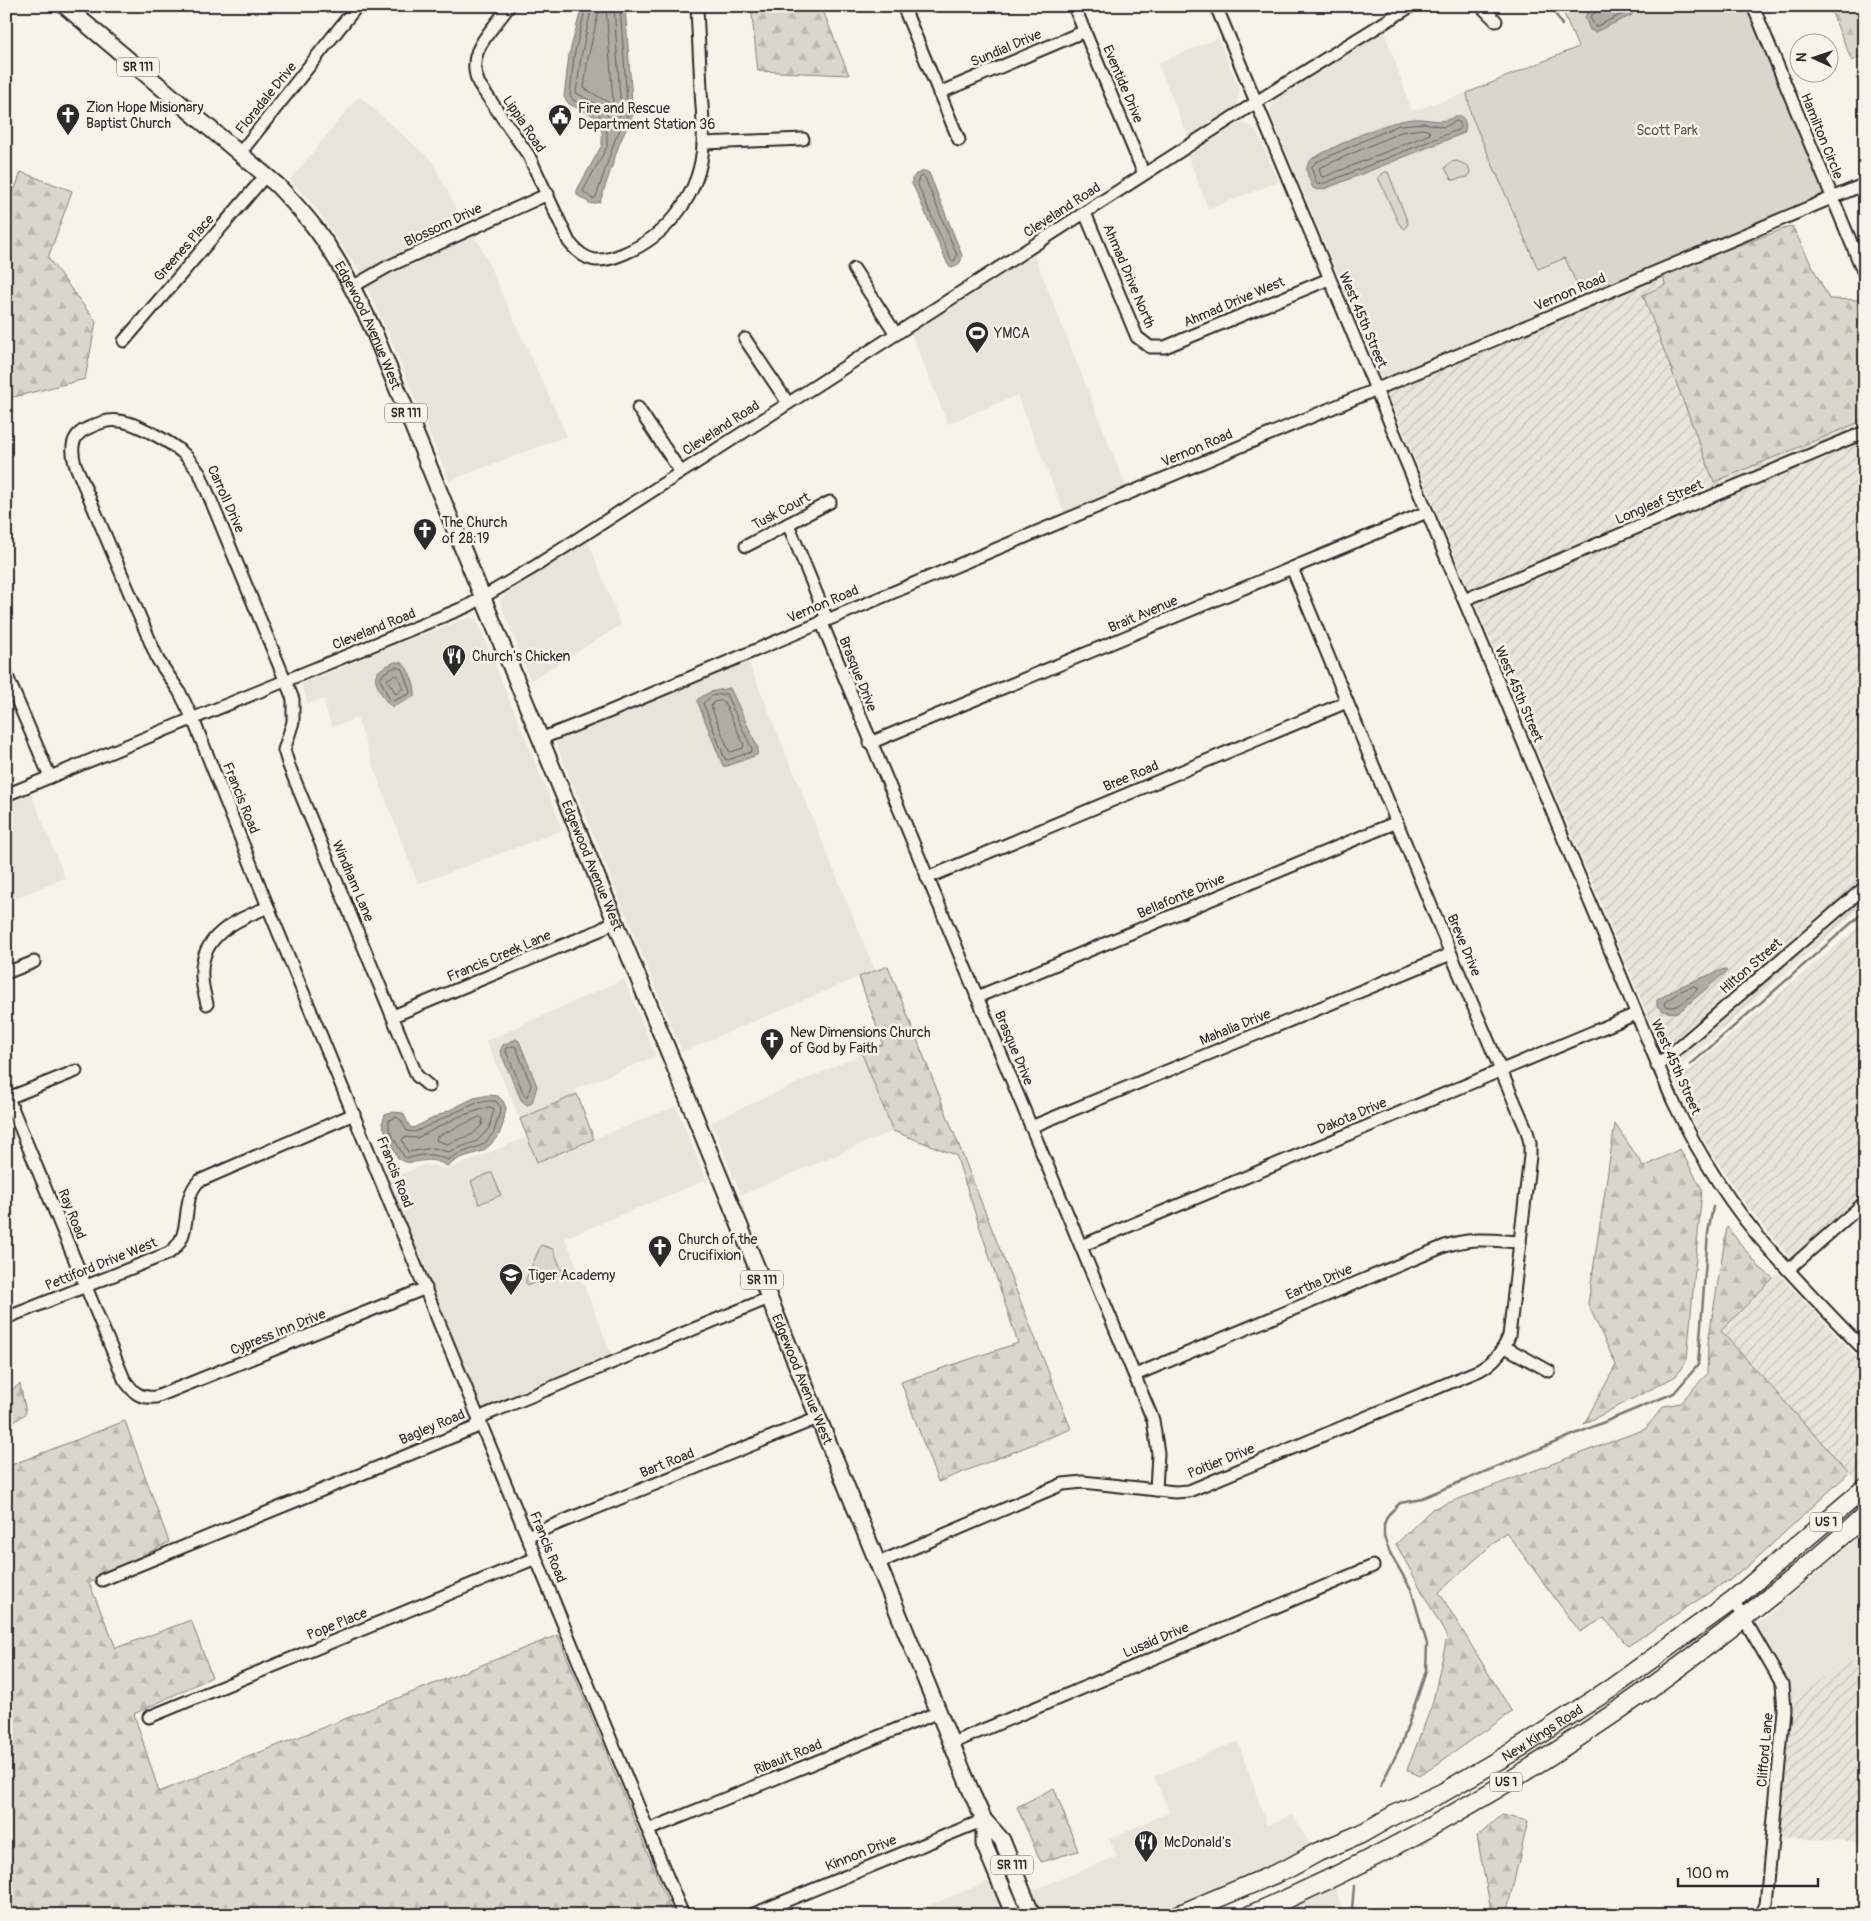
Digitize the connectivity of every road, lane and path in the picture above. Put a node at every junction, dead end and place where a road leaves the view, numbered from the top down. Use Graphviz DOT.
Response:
graph roads {
  1 [pos="66,6"];
  2 [pos="357,6"];
  3 [pos="510,6"];
  4 [pos="697,6"];
  5 [pos="903,6"];
  6 [pos="1074,6"];
  7 [pos="1216,6"];
  8 [pos="1411,6"];
  9 [pos="1481,6"];
  10 [pos="1752,6"];
  11 [pos="1496,21"];
  12 [pos="1085,31"];
  13 [pos="939,93"];
  14 [pos="1256,102"];
  15 [pos="803,139"];
  16 [pos="959,140"];
  17 [pos="704,143"];
  18 [pos="240,153"];
  19 [pos="1144,174"];
  20 [pos="266,175"];
  21 [pos="1865,184"];
  22 [pos="548,194"];
  23 [pos="1832,197"];
  24 [pos="1085,213"];
  25 [pos="854,269"];
  26 [pos="1865,276"];
  27 [pos="1328,279"];
  28 [pos="352,287"];
  29 [pos="896,334"];
  30 [pos="745,339"];
  31 [pos="124,341"];
  32 [pos="1150,347"];
  33 [pos="1376,389"];
  34 [pos="788,403"];
  35 [pos="638,408"];
  36 [pos="1865,432"];
  37 [pos="72,446"];
  38 [pos="680,472"];
  39 [pos="830,502"];
  40 [pos="1426,512"];
  41 [pos="788,524"];
  42 [pos="746,546"];
  43 [pos="1292,568"];
  44 [pos="482,599"];
  45 [pos="1464,600"];
  46 [pos="824,620"];
  47 [pos="6,674"];
  48 [pos="286,680"];
  49 [pos="1347,702"];
  50 [pos="193,719"];
  51 [pos="540,739"];
  52 [pos="870,743"];
  53 [pos="50,778"];
  54 [pos="6,795"];
  55 [pos="1397,822"];
  56 [pos="926,878"];
  57 [pos="1865,887"];
  58 [pos="268,907"];
  59 [pos="614,921"];
  60 [pos="1451,954"];
  61 [pos="34,962"];
  62 [pos="6,973"];
  63 [pos="977,997"];
  64 [pos="207,1004"];
  65 [pos="1636,1014"];
  66 [pos="393,1016"];
  67 [pos="1657,1066"];
  68 [pos="1501,1070"];
  69 [pos="76,1071"];
  70 [pos="429,1086"];
  71 [pos="7,1096"];
  72 [pos="354,1114"];
  73 [pos="1031,1127"];
  74 [pos="1865,1202"];
  75 [pos="1520,1242"];
  76 [pos="1081,1246"];
  77 [pos="1788,1270"];
  78 [pos="86,1286"];
  79 [pos="426,1288"];
  80 [pos="769,1298"];
  81 [pos="6,1318"];
  82 [pos="1505,1347"];
  83 [pos="1865,1351"];
  84 [pos="1549,1371"];
  85 [pos="1135,1375"];
  86 [pos="140,1397"];
  87 [pos="818,1418"];
  88 [pos="480,1421"];
  89 [pos="1865,1488"];
  90 [pos="1156,1490"];
  91 [pos="1865,1516"];
  92 [pos="527,1536"];
  93 [pos="536,1558"];
  94 [pos="878,1562"];
  95 [pos="1373,1566"];
  96 [pos="102,1580"];
  97 [pos="1733,1600"];
  98 [pos="1745,1618"];
  99 [pos="939,1712"];
  100 [pos="149,1717"];
  101 [pos="952,1743"];
  102 [pos="1521,1747"];
  103 [pos="1532,1766"];
  104 [pos="984,1820"];
  105 [pos="648,1830"];
  106 [pos="683,1915"];
  107 [pos="751,1915"];
  108 [pos="1014,1915"];
  109 [pos="1032,1915"];
  110 [pos="1178,1915"];
  111 [pos="1250,1915"];
  112 [pos="1760,1915"];
  1 -- 18 [label="main road, Edgewood Avenue West / SR 111"];
  2 -- 18 [label="street, Floradale Drive"];
  3 -- 22 [label="street, Lippia Road"];
  4 -- 17 [label="street"];
  5 -- 13 [label="street"];
  6 -- 12 [label="street, Eventide Drive"];
  7 -- 14 [label="street, West 45th Street"];
  8 -- 14 [label="street, Cleveland Road"];
  9 -- 11 [label="street"];
  10 -- 23 [label="street, Hamilton Circle"];
  12 -- 13 [label="street, Sundial Drive"];
  12 -- 19 [label="street, Eventide Drive"];
  13 -- 16 [label="street"];
  14 -- 19 [label="street, Cleveland Road"];
  14 -- 27 [label="street, West 45th Street"];
  15 -- 17 [label="street"];
  17 -- 22 [label="street, Lippia Road"];
  18 -- 20 [label="main road, Edgewood Avenue West / SR 111"];
  19 -- 24 [label="street, Cleveland Road"];
  20 -- 28 [label="main road, Edgewood Avenue West / SR 111"];
  20 -- 31 [label="street, Greenes Place"];
  21 -- 23 [label="street, Vernon Road"];
  22 -- 28 [label="street, Blossom Drive"];
  23 -- 26 [label="street, Hamilton Circle"];
  23 -- 33 [label="street, Vernon Road"];
  24 -- 29 [label="street, Cleveland Road"];
  24 -- 32 [label="street, Ahmad Drive North"];
  25 -- 29 [label="street"];
  27 -- 32 [label="street, Ahmad Drive West"];
  27 -- 33 [label="street, West 45th Street"];
  28 -- 44 [label="main road, Edgewood Avenue West / SR 111"];
  29 -- 34 [label="street, Cleveland Road"];
  30 -- 34 [label="street"];
  33 -- 40 [label="street, West 45th Street"];
  33 -- 46 [label="street, Vernon Road"];
  34 -- 38 [label="street, Cleveland Road"];
  35 -- 38 [label="street"];
  36 -- 45 [label="street, Longleaf Street"];
  37 -- 48 [label="street, Carroll Drive"];
  37 -- 50 [label="street, Francis Road"];
  38 -- 44 [label="street, Cleveland Road"];
  39 -- 41 [label="street, Tusk Court"];
  40 -- 43 [label="street, Brait Avenue"];
  40 -- 45 [label="street, West 45th Street"];
  41 -- 42 [label="street, Tusk Court"];
  41 -- 46 [label="street, Brasque Drive"];
  43 -- 49 [label="street, Breve Drive"];
  43 -- 52 [label="street, Brait Avenue"];
  44 -- 48 [label="street, Cleveland Road"];
  44 -- 51 [label="main road, Edgewood Avenue West / SR 111"];
  45 -- 65 [label="street, West 45th Street"];
  46 -- 51 [label="street, Vernon Road"];
  46 -- 52 [label="street, Brasque Drive"];
  47 -- 53 [label="street"];
  48 -- 50 [label="street, Cleveland Road"];
  48 -- 66 [label="street, Windham Lane"];
  49 -- 55 [label="street, Breve Drive"];
  49 -- 56 [label="street, Bree Road"];
  50 -- 53 [label="street, Cleveland Road"];
  50 -- 58 [label="street, Francis Road"];
  51 -- 59 [label="main road, Edgewood Avenue West / SR 111"];
  52 -- 56 [label="street, Brasque Drive"];
  53 -- 54 [label="street, Cleveland Road"];
  55 -- 60 [label="street, Breve Drive"];
  55 -- 63 [label="street, Bellafonte Drive"];
  56 -- 63 [label="street, Brasque Drive"];
  57 -- 67 [label="street, Hilton Street"];
  58 -- 64 [label="street"];
  58 -- 72 [label="street, Francis Road"];
  59 -- 66 [label="street, Francis Creek Lane"];
  59 -- 80 [label="main road, Edgewood Avenue West / SR 111"];
  60 -- 68 [label="street, Breve Drive"];
  60 -- 73 [label="street, Mahalia Drive"];
  61 -- 62 [label="street"];
  63 -- 73 [label="street, Brasque Drive"];
  65 -- 67 [label="street, West 45th Street"];
  65 -- 68 [label="street, Dakota Drive"];
  66 -- 70 [label="street, Windham Lane"];
  67 -- 77 [label="street, West 45th Street"];
  68 -- 75 [label="street, Breve Drive"];
  68 -- 76 [label="street, Dakota Drive"];
  69 -- 71 [label="street"];
  71 -- 78 [label="street, Ray Road"];
  72 -- 78 [label="street, Pettiford Drive West"];
  72 -- 79 [label="street, Francis Road"];
  73 -- 76 [label="street, Brasque Drive"];
  74 -- 77 [label="street"];
  75 -- 82 [label="street, Breve Drive"];
  75 -- 85 [label="street, Eartha Drive"];
  76 -- 85 [label="street, Brasque Drive"];
  77 -- 83 [label="street, West 45th Street"];
  78 -- 81 [label="street, Pettiford Drive West"];
  78 -- 86 [label="street, Ray Road"];
  79 -- 86 [label="street, Cypress Inn Drive"];
  79 -- 88 [label="street, Francis Road"];
  80 -- 87 [label="main road, Edgewood Avenue West / SR 111"];
  80 -- 88 [label="street, Bagley Road"];
  82 -- 84 [label="street"];
  82 -- 90 [label="street, Poitier Drive"];
  85 -- 90 [label="street, Brasque Drive"];
  87 -- 92 [label="street, Bart Road"];
  87 -- 94 [label="main road, Edgewood Avenue West / SR 111"];
  88 -- 92 [label="street, Francis Road"];
  88 -- 96 [label="street, Bagley Road"];
  89 -- 97 [label="highway, New Kings Road / US 1"];
  90 -- 94 [label="street, Poitier Drive"];
  91 -- 98 [label="highway, New Kings Road / US 1"];
  92 -- 93 [label="street, Francis Road"];
  93 -- 100 [label="street, Pope Place"];
  93 -- 105 [label="street, Francis Road"];
  94 -- 99 [label="main road, Edgewood Avenue West / SR 111"];
  95 -- 101 [label="street, Lusaid Drive"];
  97 -- 98 [label="street, Clifford Lane"];
  97 -- 102 [label="highway, New Kings Road / US 1"];
  98 -- 103 [label="highway, New Kings Road / US 1"];
  98 -- 112 [label="street, Clifford Lane"];
  99 -- 101 [label="main road, Edgewood Avenue West / SR 111"];
  99 -- 105 [label="street, Ribault Road"];
  101 -- 104 [label="main road, Edgewood Avenue West / SR 111"];
  102 -- 103 [label="street"];
  102 -- 110 [label="highway, New Kings Road / US 1"];
  103 -- 111 [label="highway, New Kings Road / US 1"];
  104 -- 107 [label="street, Kinnon Drive"];
  104 -- 108 [label="main road, Edgewood Avenue West / SR 111"];
  104 -- 109 [label="main road, Edgewood Avenue West / SR 111"];
  105 -- 106 [label="street, Francis Road"];
}
